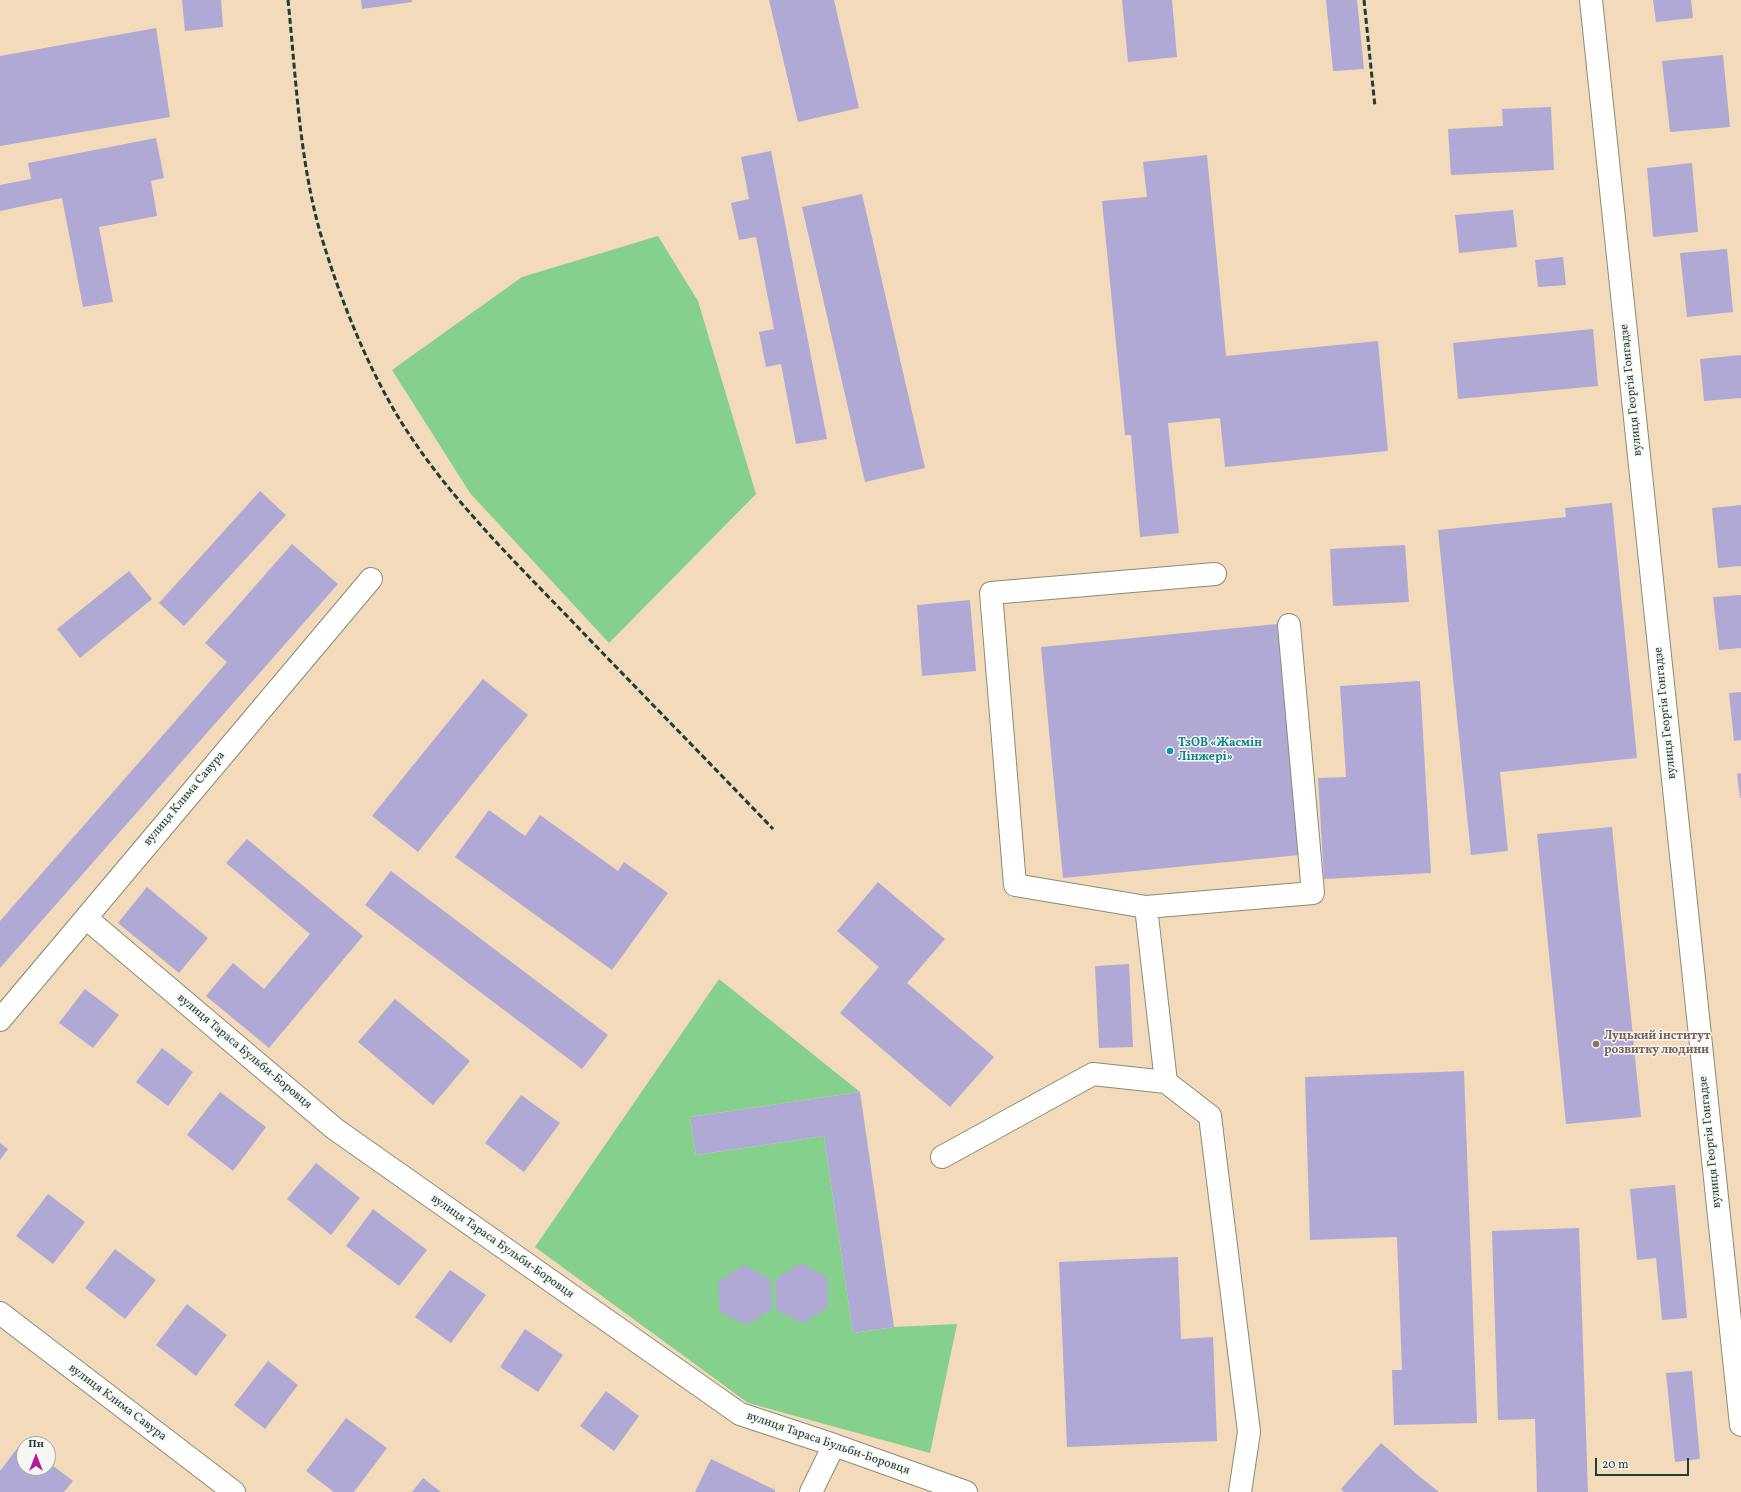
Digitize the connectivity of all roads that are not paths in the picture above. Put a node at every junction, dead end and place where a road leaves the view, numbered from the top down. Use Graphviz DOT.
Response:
graph roads {
  1 [pos="1591,0"];
  2 [pos="1216,574"];
  3 [pos="371,579"];
  4 [pos="1289,625"];
  5 [pos="1146,907"];
  6 [pos="86,918"];
  7 [pos="0,1020"];
  8 [pos="1166,1082"];
  9 [pos="942,1157"];
  10 [pos="0,1313"];
  11 [pos="1741,1425"];
  12 [pos="834,1445"];
  13 [pos="234,1492"];
  14 [pos="811,1492"];
  15 [pos="966,1492"];
  16 [pos="1240,1492"];
  1 -- 11 [label="street, вулиця Георгія Гонгадзе"];
  2 -- 5 [label="street"];
  3 -- 6 [label="street, вулиця Клима Савура"];
  4 -- 5 [label="street"];
  5 -- 8 [label="street"];
  6 -- 7 [label="street, вулиця Клима Савура"];
  6 -- 12 [label="street, вулиця Тараса Бульби-Боровця"];
  8 -- 9 [label="street"];
  8 -- 16 [label="street"];
  10 -- 13 [label="street, вулиця Клима Савура"];
  12 -- 14 [label="street"];
  12 -- 15 [label="street, вулиця Тараса Бульби-Боровця"];
}
